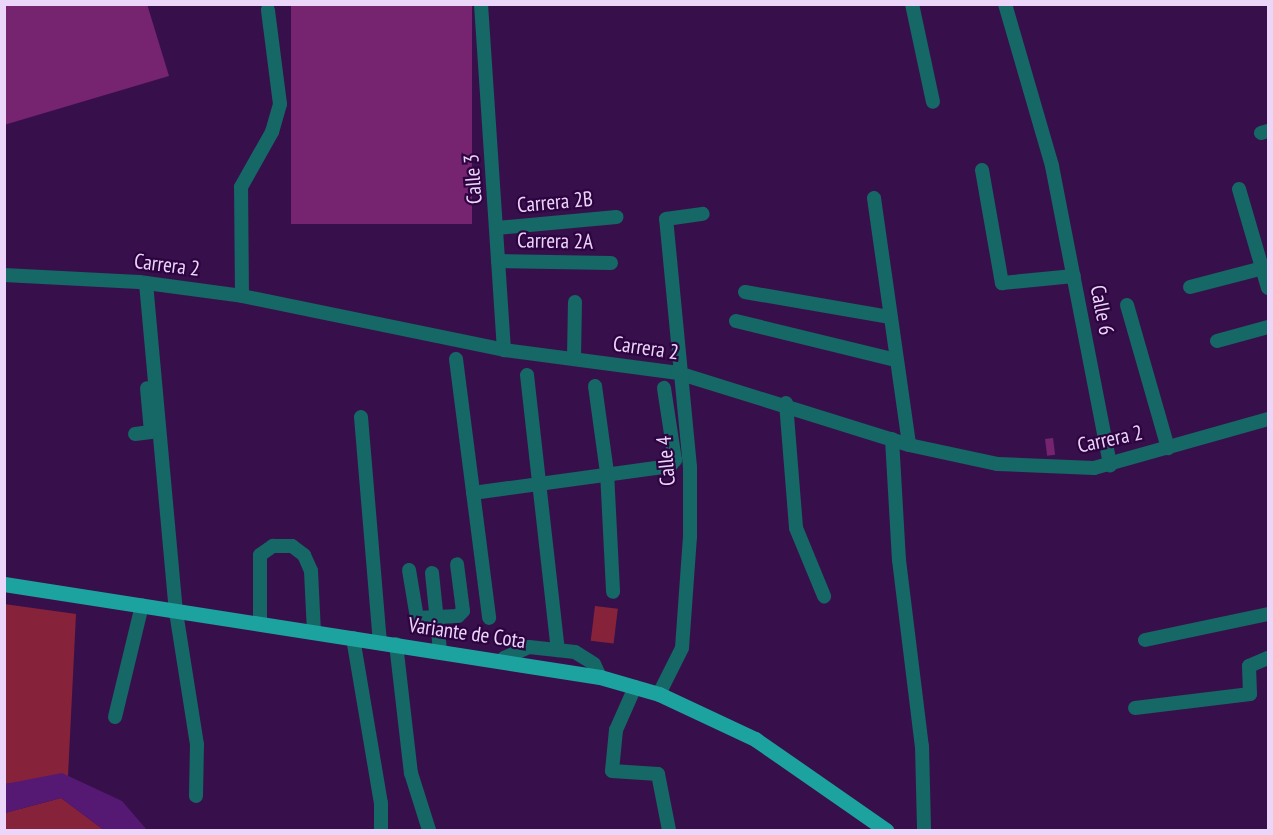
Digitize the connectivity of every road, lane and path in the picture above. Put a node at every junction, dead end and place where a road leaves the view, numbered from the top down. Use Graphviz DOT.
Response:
graph roads {
  1 [pos="482,4"];
  2 [pos="912,4"];
  3 [pos="1005,4"];
  4 [pos="268,10"];
  5 [pos="933,102"];
  6 [pos="982,170"];
  7 [pos="1239,189"];
  8 [pos="874,198"];
  9 [pos="704,214"];
  10 [pos="616,217"];
  11 [pos="497,228"];
  12 [pos="498,261"];
  13 [pos="611,263"];
  14 [pos="1259,270"];
  15 [pos="4,275"];
  16 [pos="1074,276"];
  17 [pos="142,283"];
  18 [pos="1190,287"];
  19 [pos="1269,288"];
  20 [pos="745,292"];
  21 [pos="242,296"];
  22 [pos="575,302"];
  23 [pos="1127,305"];
  24 [pos="889,317"];
  25 [pos="736,321"];
  26 [pos="1269,327"];
  27 [pos="1217,340"];
  28 [pos="504,350"];
  29 [pos="456,358"];
  30 [pos="574,358"];
  31 [pos="896,360"];
  32 [pos="678,373"];
  33 [pos="527,375"];
  34 [pos="595,386"];
  35 [pos="663,388"];
  36 [pos="786,403"];
  37 [pos="361,417"];
  38 [pos="1269,419"];
  39 [pos="135,434"];
  40 [pos="892,439"];
  41 [pos="909,445"];
  42 [pos="1168,448"];
  43 [pos="1110,465"];
  44 [pos="607,472"];
  45 [pos="539,482"];
  46 [pos="473,493"];
  47 [pos="457,564"];
  48 [pos="409,570"];
  49 [pos="432,573"];
  50 [pos="4,584"];
  51 [pos="613,592"];
  52 [pos="824,596"];
  53 [pos="142,604"];
  54 [pos="176,612"];
  55 [pos="1269,614"];
  56 [pos="438,618"];
  57 [pos="489,618"];
  58 [pos="260,622"];
  59 [pos="314,632"];
  60 [pos="353,638"];
  61 [pos="1145,640"];
  62 [pos="380,643"];
  63 [pos="396,644"];
  64 [pos="558,650"];
  65 [pos="440,651"];
  66 [pos="504,658"];
  67 [pos="1269,658"];
  68 [pos="600,676"];
  69 [pos="635,687"];
  70 [pos="659,694"];
  71 [pos="1135,708"];
  72 [pos="115,717"];
  73 [pos="196,796"];
  74 [pos="381,831"];
  75 [pos="429,831"];
  76 [pos="669,831"];
  77 [pos="886,831"];
  78 [pos="924,831"];
  1 -- 11 [label="street, Calle 3"];
  2 -- 5 [label="street"];
  3 -- 16 [label="street, Calle 6"];
  4 -- 21 [label="street"];
  6 -- 16 [label="street"];
  7 -- 14 [label="street"];
  8 -- 24 [label="street"];
  9 -- 32 [label="street, Calle 4"];
  10 -- 11 [label="street, Carrera 2B"];
  11 -- 12 [label="street, Calle 3"];
  12 -- 13 [label="street, Carrera 2A"];
  12 -- 28 [label="street, Calle 3"];
  14 -- 18 [label="street"];
  14 -- 19 [label="street"];
  15 -- 17 [label="street, Carrera 2"];
  16 -- 43 [label="street, Calle 6"];
  17 -- 21 [label="street, Carrera 2"];
  17 -- 39 [label="street"];
  17 -- 54 [label="street"];
  20 -- 24 [label="street"];
  21 -- 28 [label="street, Carrera 2"];
  22 -- 30 [label="street"];
  23 -- 42 [label="street"];
  24 -- 31 [label="street"];
  25 -- 31 [label="street"];
  26 -- 27 [label="street"];
  28 -- 30 [label="street, Carrera 2"];
  29 -- 46 [label="street"];
  30 -- 32 [label="street, Carrera 2"];
  31 -- 41 [label="street"];
  32 -- 36 [label="street, Carrera 2"];
  32 -- 70 [label="street, Calle 4"];
  33 -- 45 [label="street"];
  34 -- 44 [label="street"];
  35 -- 44 [label="street"];
  36 -- 40 [label="street, Carrera 2"];
  36 -- 52 [label="street"];
  37 -- 62 [label="street"];
  38 -- 42 [label="street, Carrera 2"];
  40 -- 41 [label="street, Carrera 2"];
  40 -- 78 [label="street"];
  41 -- 43 [label="street, Carrera 2"];
  42 -- 43 [label="street, Carrera 2"];
  44 -- 45 [label="street"];
  44 -- 51 [label="street"];
  45 -- 46 [label="street"];
  45 -- 64 [label="street"];
  46 -- 57 [label="street"];
  47 -- 56 [label="street"];
  48 -- 56 [label="street"];
  49 -- 56 [label="street"];
  50 -- 53 [label="main road, Variante de Cota"];
  53 -- 54 [label="main road, Variante de Cota"];
  53 -- 72 [label="street"];
  54 -- 58 [label="main road, Variante de Cota"];
  54 -- 73 [label="street"];
  55 -- 61 [label="street"];
  56 -- 65 [label="street"];
  58 -- 59 [label="main road, Variante de Cota"];
  58 -- 59 [label="street"];
  59 -- 60 [label="main road, Variante de Cota"];
  60 -- 62 [label="main road, Variante de Cota"];
  60 -- 74 [label="street"];
  62 -- 63 [label="main road, Variante de Cota"];
  63 -- 65 [label="main road, Variante de Cota"];
  63 -- 75 [label="street"];
  64 -- 66 [label="street"];
  64 -- 68 [label="street"];
  65 -- 66 [label="main road, Variante de Cota"];
  66 -- 68 [label="main road, Variante de Cota"];
  67 -- 71 [label="street"];
  68 -- 69 [label="main road, Variante de Cota"];
  69 -- 70 [label="main road, Variante de Cota"];
  69 -- 76 [label="street"];
  70 -- 77 [label="main road, Variante de Cota"];
}
